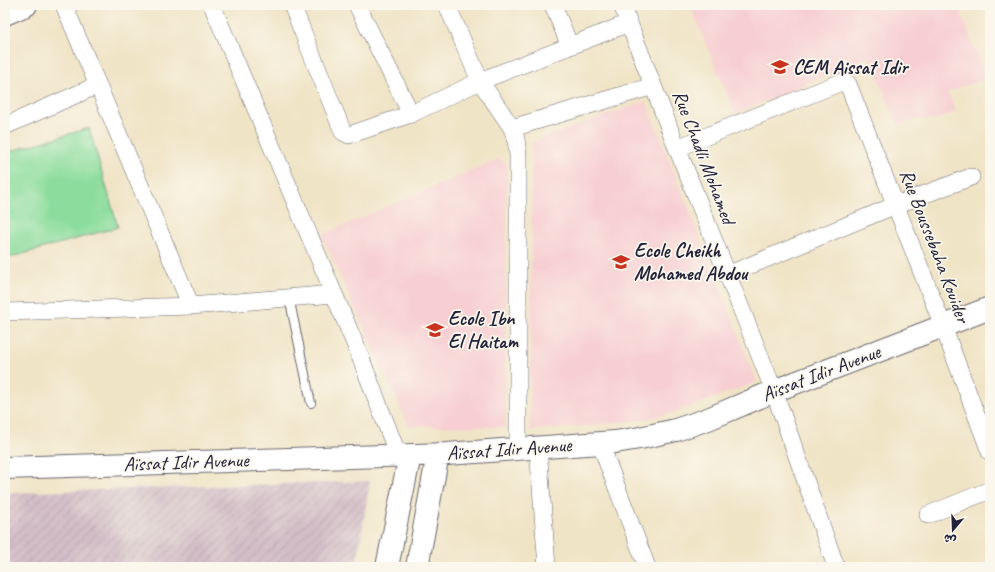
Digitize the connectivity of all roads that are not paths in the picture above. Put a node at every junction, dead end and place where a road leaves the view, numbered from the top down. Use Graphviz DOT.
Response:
graph roads {
  1 [pos="26,5"];
  2 [pos="64,5"];
  3 [pos="212,5"];
  4 [pos="292,5"];
  5 [pos="357,5"];
  6 [pos="447,5"];
  7 [pos="553,5"];
  8 [pos="622,5"];
  9 [pos="5,14"];
  10 [pos="629,23"];
  11 [pos="570,46"];
  12 [pos="480,81"];
  13 [pos="98,85"];
  14 [pos="653,86"];
  15 [pos="411,114"];
  16 [pos="5,126"];
  17 [pos="512,128"];
  18 [pos="677,148"];
  19 [pos="971,177"];
  20 [pos="896,205"];
  21 [pos="727,275"];
  22 [pos="334,294"];
  23 [pos="289,297"];
  24 [pos="191,306"];
  25 [pos="990,308"];
  26 [pos="5,312"];
  27 [pos="943,326"];
  28 [pos="774,391"];
  29 [pos="311,403"];
  30 [pos="600,443"];
  31 [pos="528,448"];
  32 [pos="990,452"];
  33 [pos="438,454"];
  34 [pos="404,455"];
  35 [pos="5,468"];
  36 [pos="990,490"];
  37 [pos="928,515"];
  38 [pos="387,567"];
  39 [pos="417,567"];
  40 [pos="547,567"];
  41 [pos="647,567"];
  42 [pos="836,567"];
  1 -- 9 [label="main road"];
  2 -- 13 [label="street"];
  3 -- 22 [label="street"];
  4 -- 15 [label="street"];
  5 -- 15 [label="street"];
  6 -- 12 [label="street"];
  7 -- 11 [label="street"];
  8 -- 10 [label="street, Rue Chadli Mohamed"];
  10 -- 11 [label="street"];
  10 -- 14 [label="street, Rue Chadli Mohamed"];
  11 -- 12 [label="street"];
  12 -- 15 [label="street"];
  12 -- 17 [label="street"];
  13 -- 16 [label="street"];
  13 -- 24 [label="street"];
  14 -- 17 [label="street"];
  14 -- 18 [label="street, Rue Chadli Mohamed"];
  17 -- 31 [label="street"];
  18 -- 20 [label="street, Rue Boussebaha Kouider"];
  18 -- 21 [label="street, Rue Chadli Mohamed"];
  19 -- 20 [label="street"];
  20 -- 21 [label="street"];
  20 -- 27 [label="street, Rue Boussebaha Kouider"];
  21 -- 28 [label="street, Rue Chadli Mohamed"];
  22 -- 23 [label="street"];
  22 -- 34 [label="street"];
  23 -- 24 [label="street"];
  23 -- 29 [label="lane"];
  24 -- 26 [label="street"];
  25 -- 27 [label="main road, Aïssat Idir Avenue"];
  27 -- 28 [label="main road, Aïssat Idir Avenue"];
  27 -- 32 [label="street, Rue Boussebaha Kouider"];
  28 -- 30 [label="main road, Aïssat Idir Avenue"];
  28 -- 42 [label="street, Rue Chadli Mohamed"];
  30 -- 31 [label="main road, Aïssat Idir Avenue"];
  30 -- 41 [label="street"];
  31 -- 33 [label="main road, Aïssat Idir Avenue"];
  31 -- 40 [label="street"];
  33 -- 34 [label="main road, Aïssat Idir Avenue"];
  33 -- 39 [label="main road"];
  34 -- 35 [label="main road, Aïssat Idir Avenue"];
  34 -- 38 [label="main road"];
  36 -- 37 [label="street"];
}
